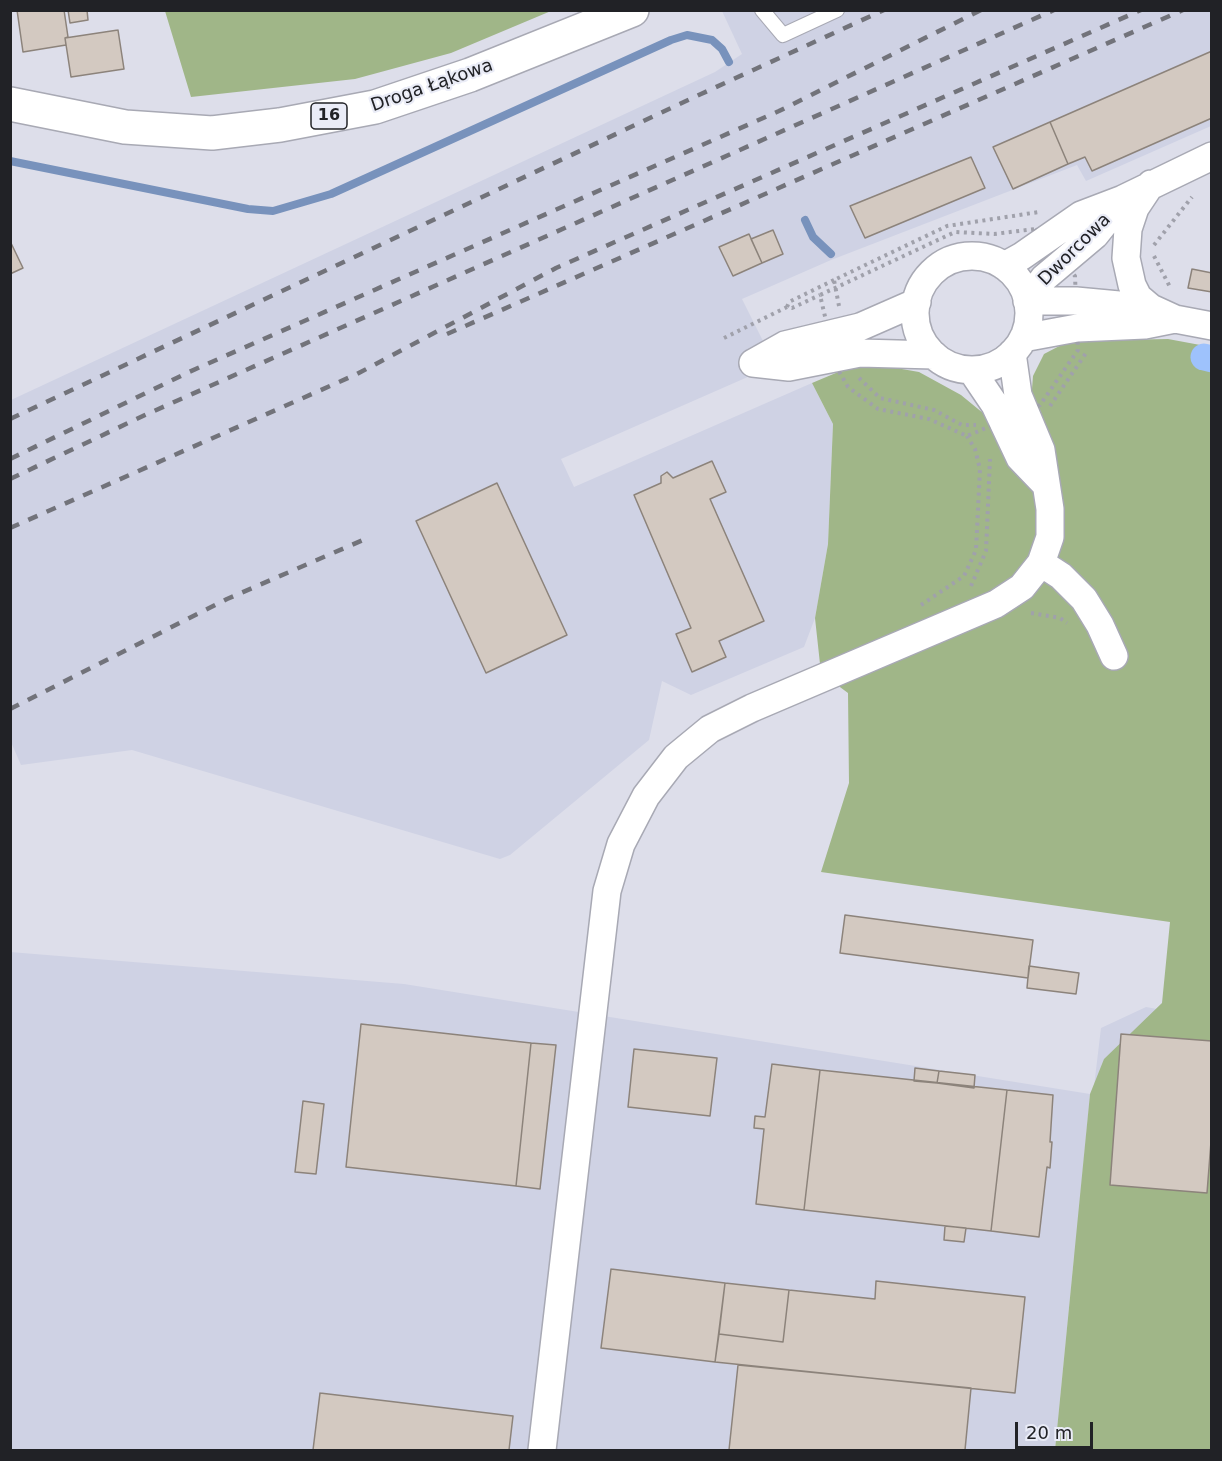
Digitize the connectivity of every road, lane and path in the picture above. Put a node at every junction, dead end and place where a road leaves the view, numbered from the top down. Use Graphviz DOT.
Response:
graph roads {
  1 [pos="632,10"];
  2 [pos="762,10"];
  3 [pos="837,10"];
  4 [pos="10,104"];
  5 [pos="1212,156"];
  6 [pos="1151,184"];
  7 [pos="1199,188"];
  8 [pos="1123,199"];
  9 [pos="1045,241"];
  10 [pos="1063,262"];
  11 [pos="1004,266"];
  12 [pos="834,280"];
  13 [pos="820,295"];
  14 [pos="1028,301"];
  15 [pos="1076,301"];
  16 [pos="917,302"];
  17 [pos="1167,307"];
  18 [pos="789,308"];
  19 [pos="1212,326"];
  20 [pos="1077,328"];
  21 [pos="724,338"];
  22 [pos="832,346"];
  23 [pos="1018,346"];
  24 [pos="934,355"];
  25 [pos="972,371"];
  26 [pos="1014,416"];
  27 [pos="967,436"];
  28 [pos="1041,563"];
  29 [pos="917,608"];
  30 [pos="1025,613"];
  31 [pos="1070,625"];
  32 [pos="1114,656"];
  33 [pos="542,1450"];
  1 -- 4 [label="main road, Droga Łąkowa / 16"];
  2 -- 3 [label="lane"];
  5 -- 6 [label="street, Dworcowa"];
  6 -- 8 [label="street, Dworcowa"];
  6 -- 17 [label="street"];
  7 -- 17 [label="path"];
  8 -- 9 [label="street, Dworcowa"];
  8 -- 10 [label="street, Dworcowa"];
  9 -- 10 [label="path"];
  9 -- 11 [label="street, Dworcowa"];
  9 -- 13 [label="path"];
  10 -- 14 [label="street, Dworcowa"];
  10 -- 15 [label="path"];
  11 -- 14 [label="street"];
  11 -- 16 [label="street"];
  12 -- 18 [label="path"];
  13 -- 18 [label="path"];
  13 -- 22 [label="path"];
  14 -- 15 [label="street"];
  14 -- 23 [label="street"];
  15 -- 17 [label="street"];
  15 -- 20 [label="path"];
  16 -- 22 [label="street"];
  16 -- 24 [label="street"];
  17 -- 19 [label="street"];
  17 -- 20 [label="street"];
  18 -- 21 [label="path"];
  20 -- 23 [label="street"];
  20 -- 26 [label="path"];
  22 -- 24 [label="street"];
  22 -- 27 [label="path"];
  23 -- 25 [label="street"];
  23 -- 26 [label="street"];
  24 -- 25 [label="street"];
  25 -- 26 [label="street"];
  26 -- 27 [label="path"];
  26 -- 28 [label="street"];
  27 -- 29 [label="path"];
  28 -- 32 [label="street"];
  28 -- 33 [label="street"];
  30 -- 31 [label="path"];
}
